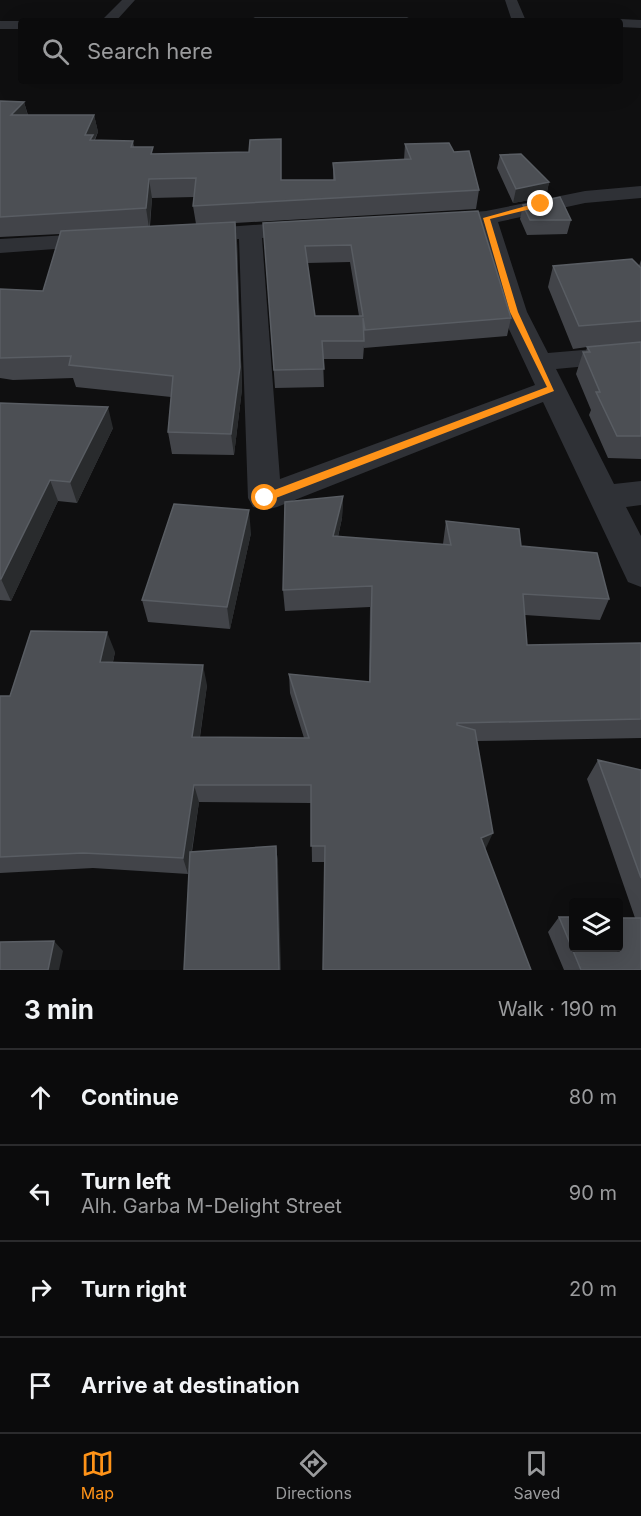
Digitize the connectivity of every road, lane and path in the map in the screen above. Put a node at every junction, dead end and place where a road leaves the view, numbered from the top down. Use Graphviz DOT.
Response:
graph roads {
  1 [pos="129,0"];
  2 [pos="511,0"];
  3 [pos="325,15"];
  4 [pos="111,18"];
  5 [pos="290,18"];
  6 [pos="412,18"];
  7 [pos="518,18"];
  8 [pos="623,23"];
  9 [pos="641,24"];
  10 [pos="0,25"];
  11 [pos="18,25"];
  12 [pos="641,192"];
  13 [pos="486,218"];
  14 [pos="411,222"];
  15 [pos="325,227"];
  16 [pos="250,232"];
  17 [pos="167,236"];
  18 [pos="119,239"];
  19 [pos="0,246"];
  20 [pos="641,353"];
  21 [pos="538,362"];
  22 [pos="551,389"];
  23 [pos="641,493"];
  24 [pos="605,497"];
  25 [pos="641,572"];
  1 -- 4 [label="street"];
  2 -- 7 [label="street"];
  3 -- 5 [label="street"];
  3 -- 6 [label="street"];
  8 -- 9 [label="street"];
  10 -- 11 [label="street"];
  12 -- 13 [label="street"];
  13 -- 14 [label="street"];
  13 -- 21 [label="street"];
  15 -- 16 [label="street"];
  16 -- 17 [label="street"];
  16 -- 22 [label="street"];
  18 -- 19 [label="street"];
  20 -- 21 [label="street"];
  21 -- 22 [label="street"];
  22 -- 24 [label="street"];
  23 -- 24 [label="street"];
  24 -- 25 [label="street"];
}
